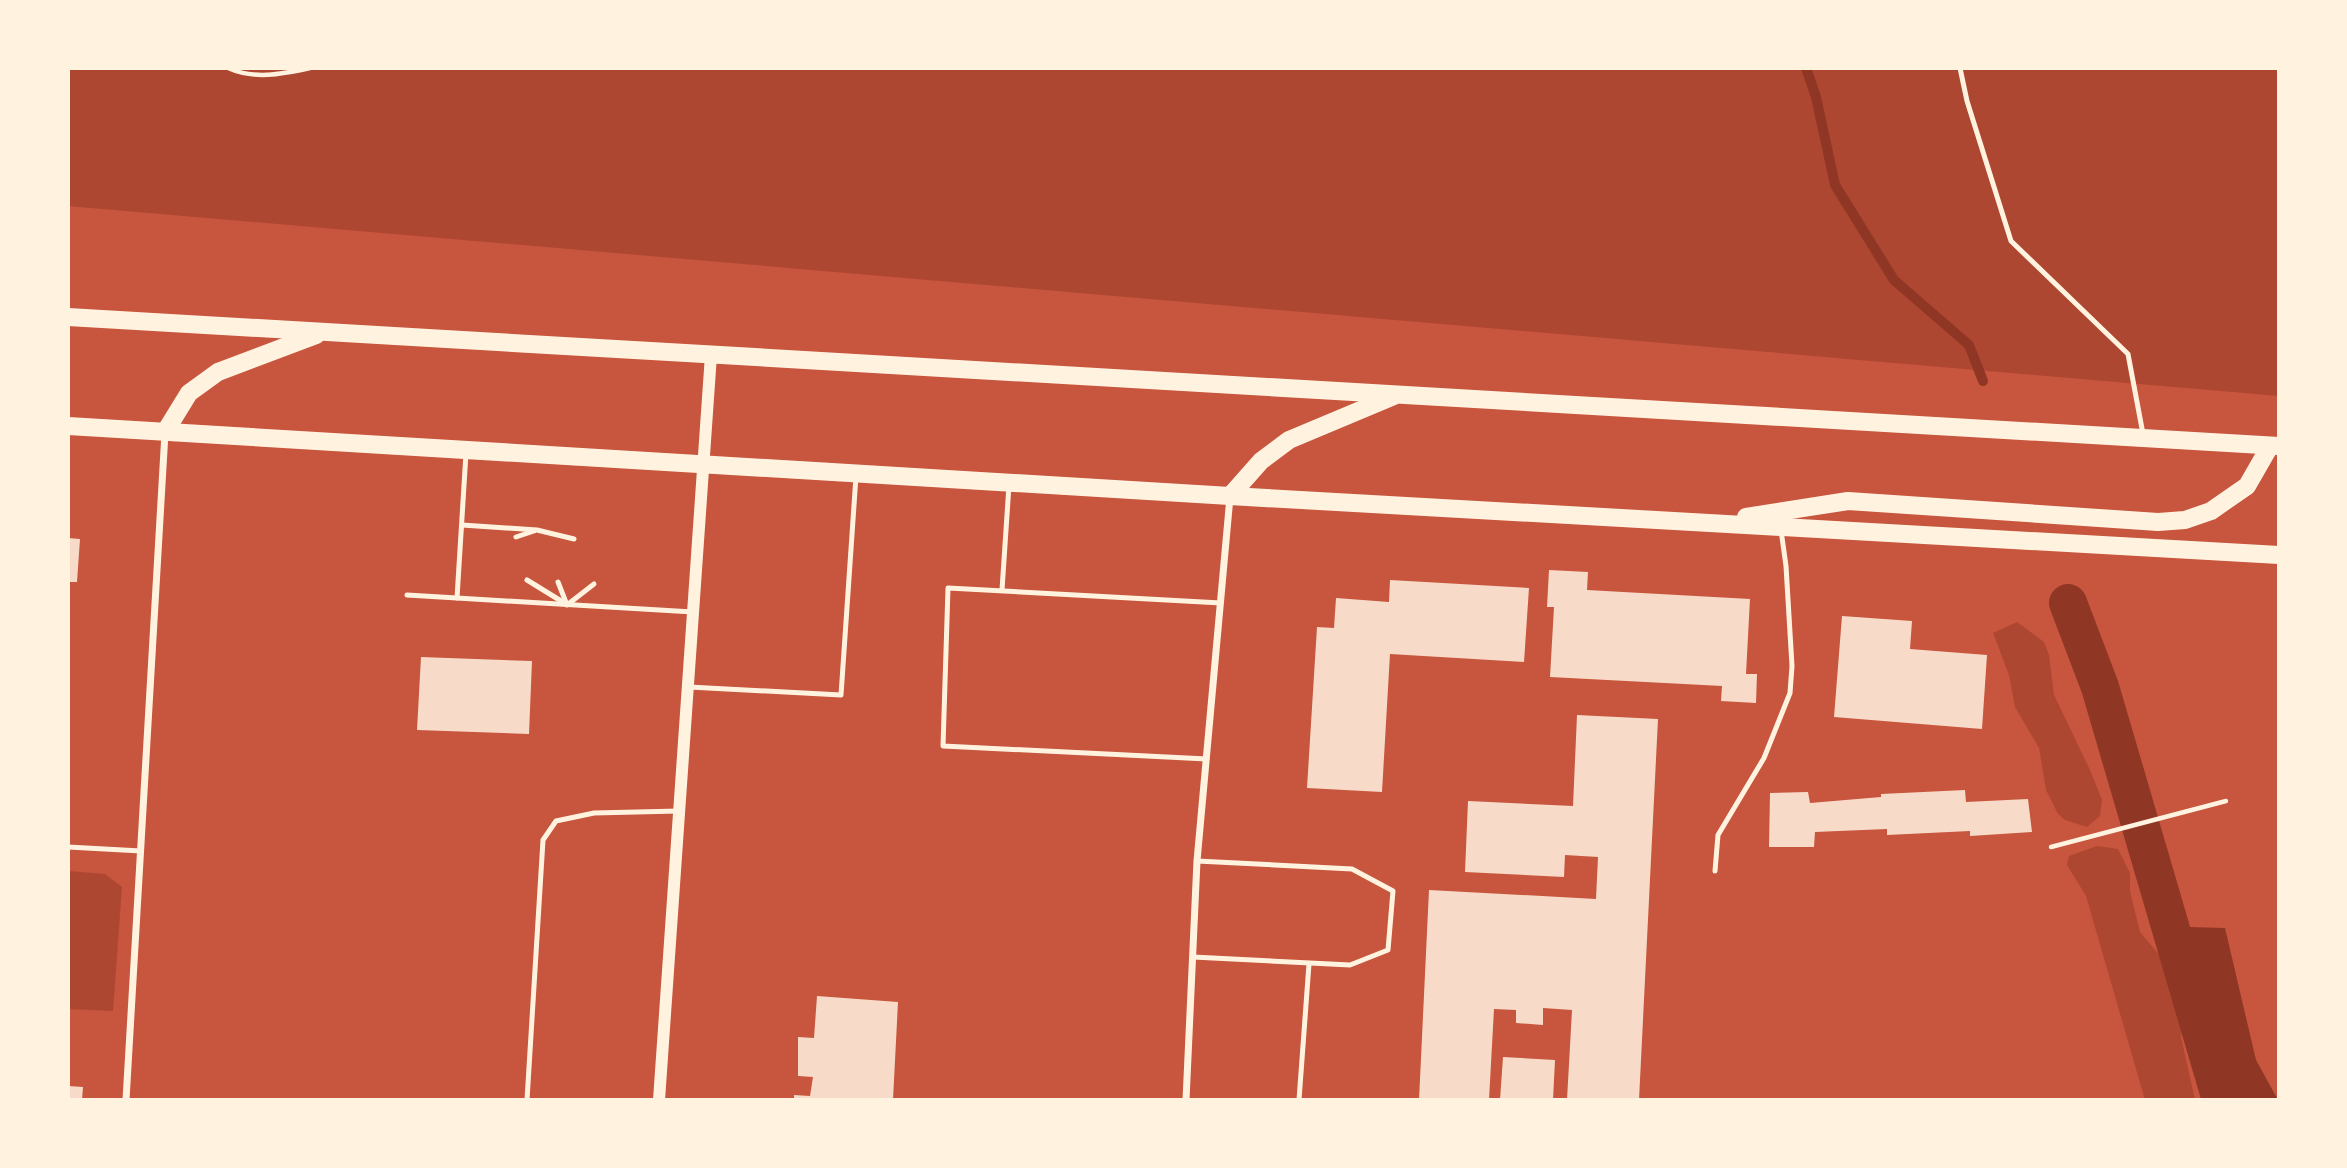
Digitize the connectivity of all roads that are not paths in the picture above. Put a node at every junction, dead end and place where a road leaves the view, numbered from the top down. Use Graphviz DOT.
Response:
graph roads {
  1 [pos="1960,68"];
  2 [pos="68,317"];
  3 [pos="322,332"];
  4 [pos="711,355"];
  5 [pos="1397,395"];
  6 [pos="68,426"];
  7 [pos="165,432"];
  8 [pos="2144,439"];
  9 [pos="2274,446"];
  10 [pos="466,450"];
  11 [pos="703,463"];
  12 [pos="856,472"];
  13 [pos="1009,482"];
  14 [pos="1230,496"];
  15 [pos="1711,523"];
  16 [pos="462,525"];
  17 [pos="1780,527"];
  18 [pos="537,530"];
  19 [pos="516,537"];
  20 [pos="541,538"];
  21 [pos="574,539"];
  22 [pos="2279,555"];
  23 [pos="527,580"];
  24 [pos="558,582"];
  25 [pos="594,584"];
  26 [pos="1002,590"];
  27 [pos="407,595"];
  28 [pos="457,598"];
  29 [pos="1221,603"];
  30 [pos="567,604"];
  31 [pos="693,612"];
  32 [pos="688,687"];
  33 [pos="1207,759"];
  34 [pos="679,811"];
  35 [pos="68,847"];
  36 [pos="141,851"];
  37 [pos="1198,860"];
  38 [pos="1715,871"];
  39 [pos="1193,957"];
  40 [pos="1309,964"];
  41 [pos="126,1100"];
  42 [pos="527,1100"];
  43 [pos="659,1100"];
  44 [pos="1186,1100"];
  45 [pos="1299,1100"];
  1 -- 8 [label="lane"];
  2 -- 3 [label="main road"];
  3 -- 4 [label="main road"];
  3 -- 7 [label="main road"];
  4 -- 5 [label="main road"];
  4 -- 11 [label="street"];
  5 -- 8 [label="main road"];
  5 -- 14 [label="main road"];
  6 -- 7 [label="main road"];
  7 -- 10 [label="main road"];
  7 -- 36 [label="street"];
  8 -- 9 [label="main road"];
  9 -- 15 [label="main road"];
  10 -- 11 [label="main road"];
  10 -- 16 [label="lane"];
  11 -- 12 [label="main road"];
  11 -- 31 [label="street"];
  12 -- 13 [label="main road"];
  12 -- 32 [label="lane"];
  13 -- 14 [label="main road"];
  13 -- 26 [label="lane"];
  14 -- 15 [label="main road"];
  14 -- 29 [label="street"];
  15 -- 17 [label="main road"];
  16 -- 18 [label="lane"];
  16 -- 28 [label="lane"];
  17 -- 22 [label="main road"];
  17 -- 38 [label="lane"];
  18 -- 19 [label="lane"];
  18 -- 20 [label="lane"];
  18 -- 21 [label="lane"];
  23 -- 30 [label="lane"];
  24 -- 30 [label="lane"];
  25 -- 30 [label="lane"];
  26 -- 29 [label="lane"];
  26 -- 33 [label="lane"];
  27 -- 28 [label="lane"];
  28 -- 30 [label="lane"];
  29 -- 33 [label="street"];
  30 -- 31 [label="lane"];
  31 -- 32 [label="street"];
  32 -- 34 [label="street"];
  33 -- 37 [label="street"];
  34 -- 42 [label="lane"];
  34 -- 43 [label="street"];
  35 -- 36 [label="lane"];
  36 -- 41 [label="street"];
  37 -- 39 [label="street"];
  37 -- 40 [label="lane"];
  39 -- 40 [label="lane"];
  39 -- 44 [label="street"];
  40 -- 45 [label="lane"];
}
